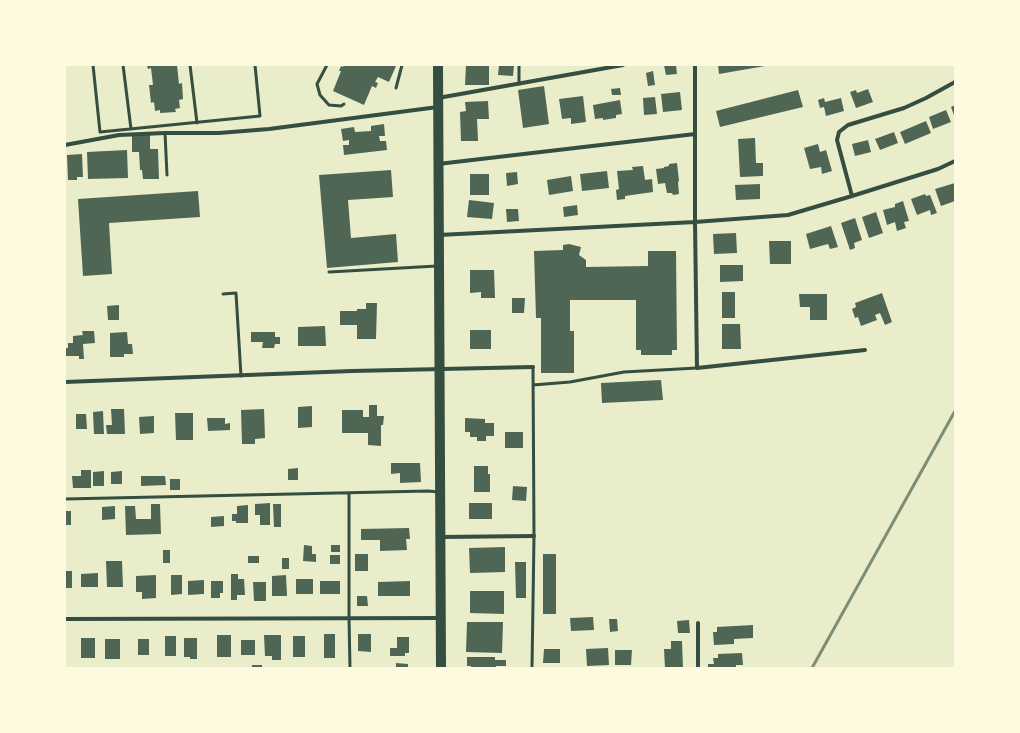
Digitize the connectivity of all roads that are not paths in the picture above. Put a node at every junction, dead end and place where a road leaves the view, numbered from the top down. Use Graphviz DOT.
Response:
graph roads {
  1 [pos="93,65"];
  2 [pos="123,65"];
  3 [pos="190,65"];
  4 [pos="255,65"];
  5 [pos="328,65"];
  6 [pos="402,65"];
  7 [pos="438,65"];
  8 [pos="519,65"];
  9 [pos="624,65"];
  10 [pos="695,65"];
  11 [pos="955,82"];
  12 [pos="519,84"];
  13 [pos="396,88"];
  14 [pos="438,103"];
  15 [pos="344,104"];
  16 [pos="197,123"];
  17 [pos="131,129"];
  18 [pos="165,133"];
  19 [pos="695,134"];
  20 [pos="65,145"];
  21 [pos="955,161"];
  22 [pos="438,164"];
  23 [pos="167,175"];
  24 [pos="852,196"];
  25 [pos="695,222"];
  26 [pos="438,235"];
  27 [pos="439,266"];
  28 [pos="329,272"];
  29 [pos="223,294"];
  30 [pos="864,350"];
  31 [pos="533,367"];
  32 [pos="697,368"];
  33 [pos="439,369"];
  34 [pos="241,376"];
  35 [pos="65,382"];
  36 [pos="533,385"];
  37 [pos="440,492"];
  38 [pos="349,493"];
  39 [pos="65,499"];
  40 [pos="534,536"];
  41 [pos="440,537"];
  42 [pos="349,618"];
  43 [pos="440,618"];
  44 [pos="65,619"];
  45 [pos="698,623"];
  46 [pos="350,668"];
  47 [pos="441,668"];
  48 [pos="532,668"];
  49 [pos="698,668"];
  1 -- 17 [label="lane"];
  2 -- 17 [label="lane"];
  3 -- 16 [label="lane"];
  4 -- 16 [label="lane"];
  5 -- 15 [label="lane"];
  6 -- 13 [label="lane"];
  7 -- 14 [label="main road"];
  8 -- 12 [label="lane"];
  9 -- 12 [label="street"];
  10 -- 19 [label="street"];
  11 -- 24 [label="street"];
  12 -- 14 [label="street"];
  14 -- 18 [label="street"];
  14 -- 22 [label="main road"];
  16 -- 17 [label="lane"];
  18 -- 20 [label="street"];
  18 -- 23 [label="lane"];
  19 -- 22 [label="street"];
  19 -- 25 [label="street"];
  21 -- 24 [label="street"];
  22 -- 26 [label="main road"];
  24 -- 25 [label="street"];
  25 -- 26 [label="street"];
  25 -- 32 [label="street"];
  26 -- 27 [label="main road"];
  27 -- 28 [label="lane"];
  27 -- 33 [label="main road"];
  29 -- 34 [label="lane"];
  30 -- 32 [label="street"];
  31 -- 33 [label="street"];
  31 -- 36 [label="lane"];
  32 -- 36 [label="lane"];
  33 -- 34 [label="street"];
  33 -- 37 [label="main road"];
  34 -- 35 [label="street"];
  36 -- 40 [label="lane"];
  37 -- 38 [label="lane"];
  37 -- 41 [label="main road"];
  38 -- 39 [label="lane"];
  38 -- 42 [label="lane"];
  40 -- 41 [label="street"];
  40 -- 48 [label="lane"];
  41 -- 43 [label="main road"];
  42 -- 43 [label="street"];
  42 -- 44 [label="street"];
  42 -- 46 [label="lane"];
  43 -- 47 [label="main road"];
  45 -- 49 [label="street"];
}
